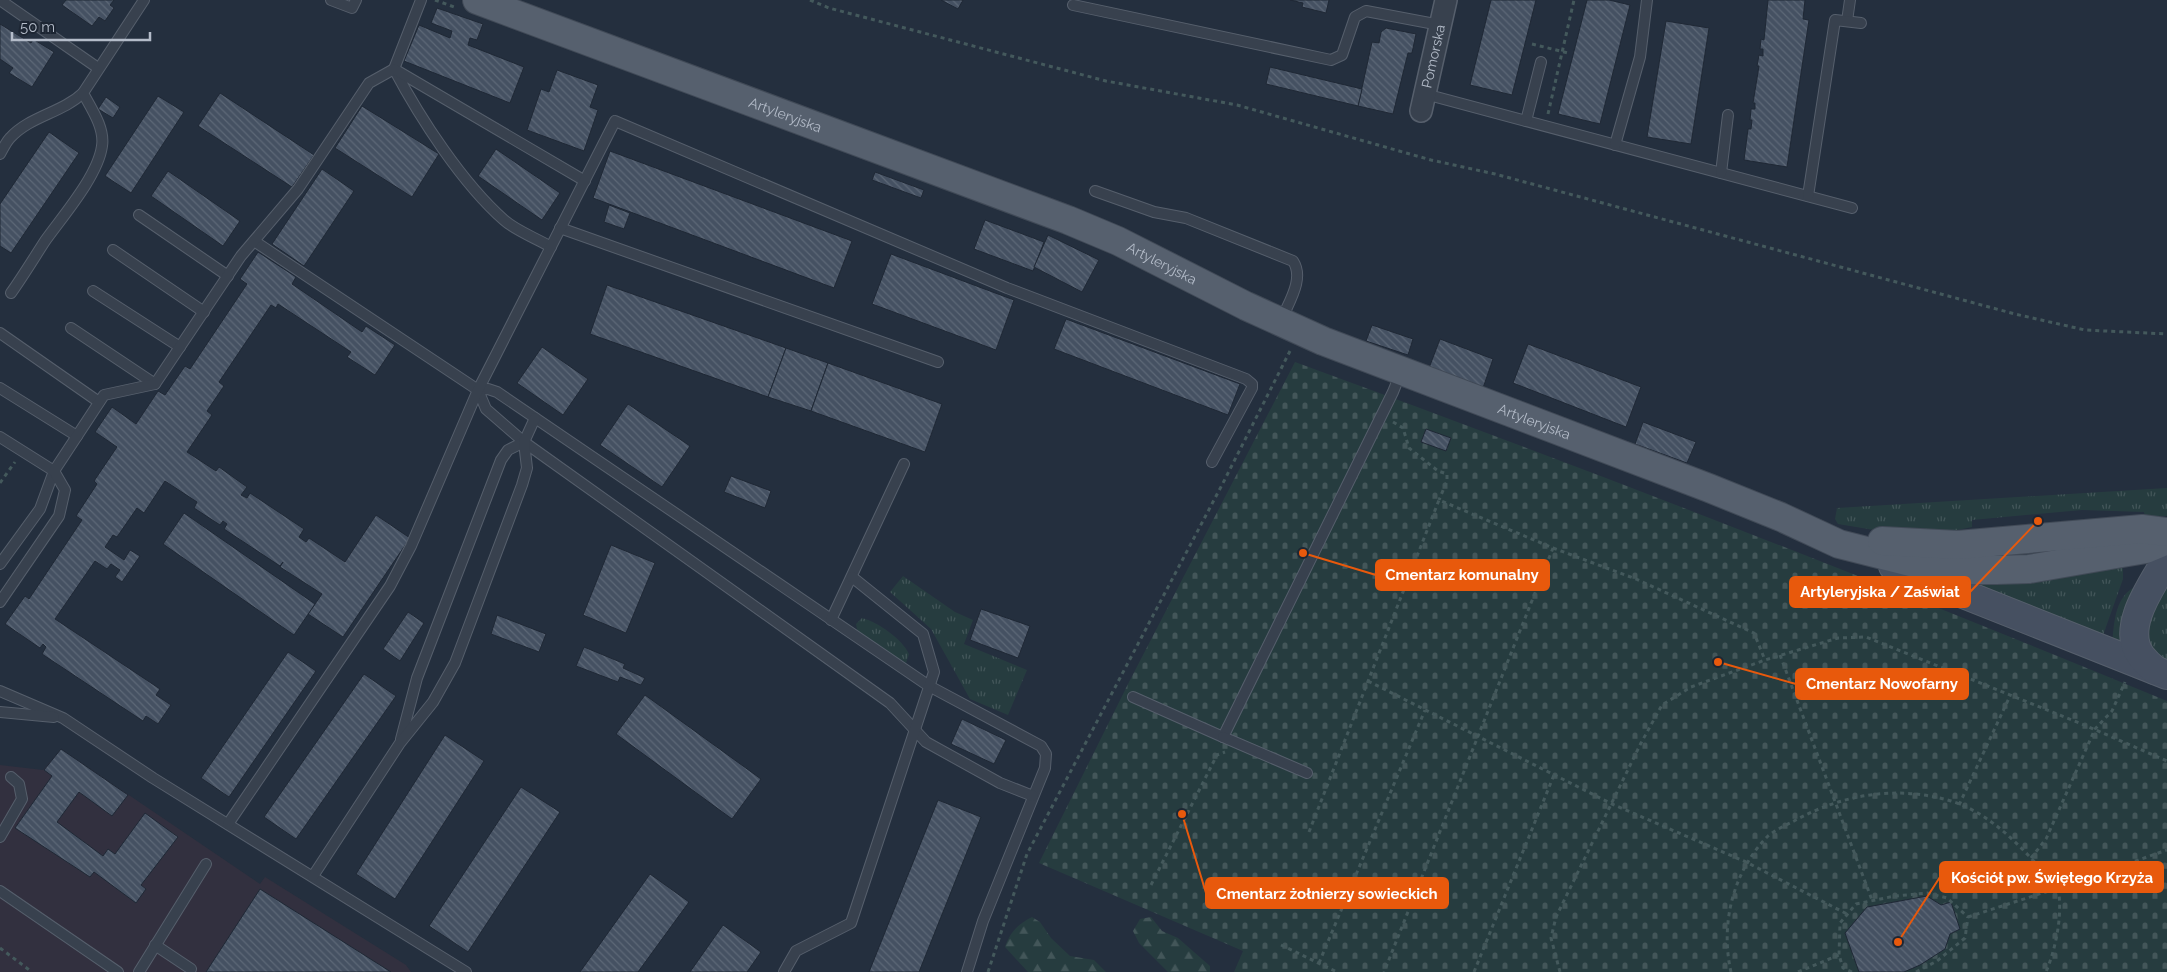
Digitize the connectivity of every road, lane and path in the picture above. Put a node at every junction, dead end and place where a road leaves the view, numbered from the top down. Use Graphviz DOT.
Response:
graph roads {
  1 [pos="0,0"];
  2 [pos="144,0"];
  3 [pos="331,0"];
  4 [pos="356,0"];
  5 [pos="421,0"];
  6 [pos="477,0"];
  7 [pos="810,0"];
  8 [pos="1446,0"];
  9 [pos="1574,0"];
  10 [pos="1647,0"];
  11 [pos="1850,0"];
  12 [pos="1073,6"];
  13 [pos="1847,21"];
  14 [pos="1860,23"];
  15 [pos="1440,25"];
  16 [pos="1532,44"];
  17 [pos="1563,51"];
  18 [pos="1568,53"];
  19 [pos="1541,62"];
  20 [pos="98,68"];
  21 [pos="394,68"];
  22 [pos="83,93"];
  23 [pos="1423,103"];
  24 [pos="1728,115"];
  25 [pos="1526,121"];
  26 [pos="1546,126"];
  27 [pos="1615,145"];
  28 [pos="0,154"];
  29 [pos="1721,173"];
  30 [pos="585,180"];
  31 [pos="1095,191"];
  32 [pos="1808,196"];
  33 [pos="1852,208"];
  34 [pos="139,215"];
  35 [pos="560,228"];
  36 [pos="254,241"];
  37 [pos="551,246"];
  38 [pos="113,250"];
  39 [pos="228,276"];
  40 [pos="93,291"];
  41 [pos="11,293"];
  42 [pos="204,312"];
  43 [pos="1280,322"];
  44 [pos="71,328"];
  45 [pos="0,333"];
  46 [pos="2167,334"];
  47 [pos="180,347"];
  48 [pos="1292,348"];
  49 [pos="938,362"];
  50 [pos="1401,372"];
  51 [pos="155,384"];
  52 [pos="0,388"];
  53 [pos="478,390"];
  54 [pos="99,402"];
  55 [pos="1381,416"];
  56 [pos="535,418"];
  57 [pos="77,436"];
  58 [pos="0,437"];
  59 [pos="524,442"];
  60 [pos="23,451"];
  61 [pos="1212,462"];
  62 [pos="904,464"];
  63 [pos="54,471"];
  64 [pos="0,483"];
  65 [pos="1439,500"];
  66 [pos="1781,517"];
  67 [pos="2167,532"];
  68 [pos="2167,540"];
  69 [pos="1838,544"];
  70 [pos="1553,548"];
  71 [pos="2167,559"];
  72 [pos="0,564"];
  73 [pos="852,577"];
  74 [pos="0,602"];
  75 [pos="831,620"];
  76 [pos="1780,655"];
  77 [pos="1765,660"];
  78 [pos="2161,673"];
  79 [pos="2126,679"];
  80 [pos="1368,681"];
  81 [pos="929,686"];
  82 [pos="0,691"];
  83 [pos="2010,696"];
  84 [pos="1133,697"];
  85 [pos="1425,710"];
  86 [pos="0,712"];
  87 [pos="63,718"];
  88 [pos="914,729"];
  89 [pos="2095,729"];
  90 [pos="1477,737"];
  91 [pos="1226,739"];
  92 [pos="400,743"];
  93 [pos="2167,761"];
  94 [pos="1307,773"];
  95 [pos="1554,775"];
  96 [pos="11,777"];
  97 [pos="1034,796"];
  98 [pos="1837,803"];
  99 [pos="1612,804"];
  100 [pos="1960,805"];
  101 [pos="228,824"];
  102 [pos="1308,832"];
  103 [pos="0,837"];
  104 [pos="2167,850"];
  105 [pos="2031,858"];
  106 [pos="1746,862"];
  107 [pos="206,864"];
  108 [pos="313,876"];
  109 [pos="1151,885"];
  110 [pos="2058,888"];
  111 [pos="0,891"];
  112 [pos="1872,900"];
  113 [pos="1847,914"];
  114 [pos="1968,917"];
  115 [pos="155,945"];
  116 [pos="1281,945"];
  117 [pos="0,948"];
  118 [pos="1839,955"];
  119 [pos="1319,963"];
  120 [pos="191,969"];
  121 [pos="32,972"];
  122 [pos="118,972"];
  123 [pos="139,972"];
  124 [pos="466,972"];
  125 [pos="784,972"];
  126 [pos="967,972"];
  127 [pos="988,972"];
  128 [pos="1337,972"];
  129 [pos="1384,972"];
  130 [pos="1474,972"];
  131 [pos="1560,972"];
  132 [pos="1731,972"];
  133 [pos="1798,972"];
  134 [pos="1852,972"];
  135 [pos="1916,972"];
  136 [pos="2046,972"];
  1 -- 20 [label="lane"];
  2 -- 20 [label="lane"];
  3 -- 4 [label="lane"];
  5 -- 21 [label="lane"];
  6 -- 43 [label="main road, Artyleryjska"];
  7 -- 46 [label="path"];
  8 -- 15 [label="street, Pomorska"];
  9 -- 17 [label="path"];
  10 -- 27 [label="lane"];
  11 -- 13 [label="lane"];
  12 -- 15 [label="lane"];
  13 -- 14 [label="lane"];
  13 -- 32 [label="lane"];
  15 -- 23 [label="street, Pomorska"];
  16 -- 17 [label="path"];
  17 -- 18 [label="path"];
  17 -- 26 [label="path"];
  19 -- 25 [label="lane"];
  20 -- 22 [label="lane"];
  21 -- 30 [label="lane"];
  21 -- 36 [label="lane"];
  21 -- 37 [label="lane"];
  22 -- 28 [label="lane"];
  22 -- 41 [label="lane"];
  23 -- 25 [label="lane"];
  24 -- 29 [label="lane"];
  25 -- 26 [label="lane"];
  26 -- 27 [label="lane"];
  27 -- 29 [label="lane"];
  29 -- 32 [label="lane"];
  30 -- 35 [label="lane"];
  30 -- 61 [label="lane"];
  31 -- 43 [label="lane"];
  32 -- 33 [label="lane"];
  34 -- 39 [label="lane"];
  35 -- 37 [label="lane"];
  35 -- 49 [label="lane"];
  36 -- 39 [label="lane"];
  36 -- 53 [label="lane"];
  37 -- 53 [label="lane"];
  38 -- 42 [label="lane"];
  39 -- 42 [label="lane"];
  40 -- 47 [label="lane"];
  42 -- 47 [label="lane"];
  43 -- 50 [label="main road, Artyleryjska"];
  44 -- 51 [label="lane"];
  45 -- 54 [label="lane"];
  47 -- 51 [label="lane"];
  48 -- 127 [label="path"];
  50 -- 55 [label="lane"];
  50 -- 66 [label="main road, Artyleryjska"];
  51 -- 54 [label="lane"];
  52 -- 57 [label="lane"];
  53 -- 56 [label="lane"];
  53 -- 59 [label="lane"];
  53 -- 101 [label="lane"];
  54 -- 57 [label="lane"];
  55 -- 65 [label="path"];
  55 -- 91 [label="lane"];
  56 -- 59 [label="lane"];
  56 -- 75 [label="lane"];
  57 -- 63 [label="lane"];
  58 -- 60 [label="lane"];
  59 -- 88 [label="lane"];
  59 -- 92 [label="lane"];
  59 -- 92 [label="lane"];
  60 -- 63 [label="lane"];
  60 -- 64 [label="path"];
  62 -- 73 [label="lane"];
  63 -- 72 [label="lane"];
  63 -- 74 [label="lane"];
  65 -- 70 [label="path"];
  65 -- 80 [label="path"];
  66 -- 67 [label="main road"];
  66 -- 69 [label="main road, Artyleryjska"];
  68 -- 69 [label="main road, Artyleryjska"];
  69 -- 78 [label="street"];
  70 -- 77 [label="path"];
  70 -- 90 [label="path"];
  71 -- 78 [label="street"];
  73 -- 75 [label="lane"];
  73 -- 81 [label="lane"];
  75 -- 81 [label="lane"];
  76 -- 77 [label="path"];
  76 -- 83 [label="path"];
  76 -- 98 [label="path"];
  77 -- 99 [label="path"];
  79 -- 89 [label="path"];
  80 -- 85 [label="path"];
  80 -- 102 [label="path"];
  81 -- 88 [label="lane"];
  81 -- 97 [label="lane"];
  82 -- 87 [label="lane"];
  83 -- 89 [label="path"];
  83 -- 100 [label="path"];
  84 -- 91 [label="lane"];
  85 -- 90 [label="path"];
  85 -- 119 [label="path"];
  86 -- 87 [label="lane"];
  87 -- 101 [label="lane"];
  88 -- 97 [label="lane"];
  88 -- 125 [label="lane"];
  89 -- 93 [label="path"];
  89 -- 105 [label="path"];
  90 -- 95 [label="path"];
  90 -- 129 [label="path"];
  91 -- 94 [label="lane"];
  91 -- 109 [label="path"];
  92 -- 108 [label="lane"];
  95 -- 99 [label="path"];
  95 -- 130 [label="path"];
  96 -- 103 [label="lane"];
  97 -- 126 [label="lane"];
  98 -- 100 [label="path"];
  98 -- 106 [label="path"];
  98 -- 112 [label="path"];
  99 -- 106 [label="path"];
  99 -- 131 [label="path"];
  100 -- 105 [label="path"];
  101 -- 108 [label="lane"];
  104 -- 110 [label="path"];
  105 -- 110 [label="path"];
  106 -- 113 [label="path"];
  106 -- 132 [label="path"];
  107 -- 115 [label="lane"];
  108 -- 124 [label="lane"];
  110 -- 114 [label="path"];
  110 -- 136 [label="path"];
  111 -- 122 [label="lane"];
  112 -- 113 [label="path"];
  112 -- 114 [label="path"];
  113 -- 118 [label="path"];
  114 -- 135 [label="path"];
  115 -- 120 [label="lane"];
  115 -- 123 [label="lane"];
  116 -- 119 [label="path"];
  117 -- 121 [label="path"];
  118 -- 133 [label="path"];
  118 -- 134 [label="path"];
  119 -- 128 [label="path"];
}
